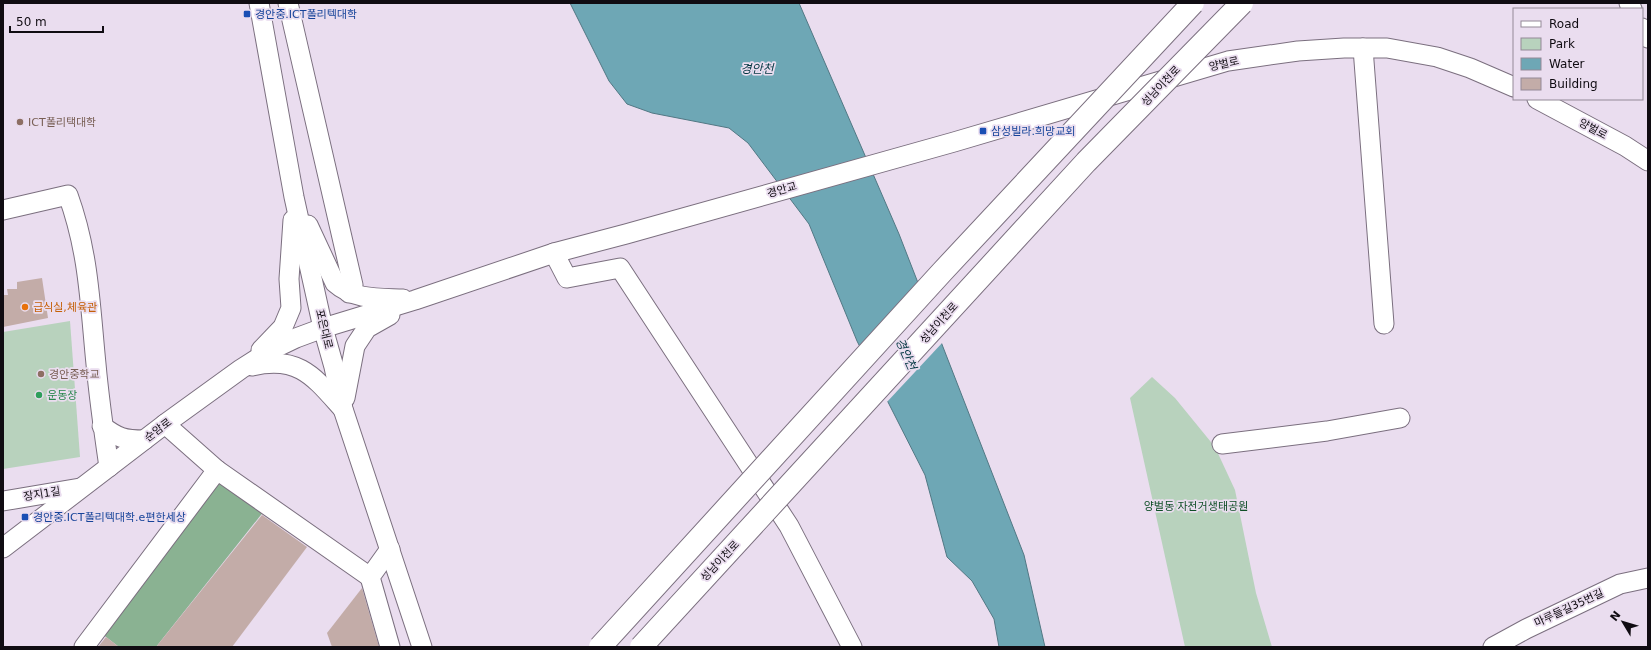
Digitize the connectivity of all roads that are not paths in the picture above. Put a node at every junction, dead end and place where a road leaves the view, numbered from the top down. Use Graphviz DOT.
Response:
graph roads {
  1 [pos="258,3"];
  2 [pos="288,3"];
  3 [pos="1192,3"];
  4 [pos="1242,3"];
  5 [pos="1363,48"];
  6 [pos="1513,87"];
  7 [pos="1539,100"];
  8 [pos="937,146"];
  9 [pos="1625,146"];
  10 [pos="1648,150"];
  11 [pos="1648,161"];
  12 [pos="294,197"];
  13 [pos="3,210"];
  14 [pos="554,253"];
  15 [pos="350,293"];
  16 [pos="415,300"];
  17 [pos="1384,324"];
  18 [pos="323,328"];
  19 [pos="241,369"];
  20 [pos="343,409"];
  21 [pos="1400,418"];
  22 [pos="165,424"];
  23 [pos="102,426"];
  24 [pos="144,440"];
  25 [pos="1222,444"];
  26 [pos="109,467"];
  27 [pos="218,470"];
  28 [pos="82,488"];
  29 [pos="3,501"];
  30 [pos="3,548"];
  31 [pos="390,549"];
  32 [pos="370,577"];
  33 [pos="1648,578"];
  34 [pos="84,647"];
  35 [pos="390,647"];
  36 [pos="422,647"];
  37 [pos="600,647"];
  38 [pos="641,647"];
  39 [pos="852,647"];
  40 [pos="1493,647"];
  1 -- 12 [label="street, 포은대로"];
  2 -- 15 [label="street"];
  3 -- 37 [label="highway, bridge"];
  4 -- 38 [label="highway, 성남이천로, bridge"];
  5 -- 6 [label="street, 양벌로"];
  5 -- 8 [label="street, 양벌로"];
  5 -- 17 [label="street"];
  7 -- 9 [label="street, 양벌로"];
  8 -- 14 [label="street, 경안교"];
  9 -- 10 [label="street"];
  9 -- 11 [label="street, 양벌로"];
  12 -- 15 [label="street"];
  12 -- 18 [label="street, 포은대로"];
  12 -- 19 [label="street"];
  13 -- 23 [label="street"];
  14 -- 16 [label="street, 경안교"];
  14 -- 39 [label="street"];
  15 -- 16 [label="street"];
  16 -- 18 [label="street, 순암로"];
  16 -- 20 [label="street"];
  18 -- 19 [label="street, 순암로"];
  18 -- 20 [label="street, 포은대로"];
  19 -- 20 [label="street"];
  19 -- 22 [label="street, 순암로"];
  20 -- 31 [label="street, 포은대로"];
  21 -- 25 [label="street"];
  22 -- 24 [label="street, 순암로"];
  22 -- 27 [label="street"];
  23 -- 24 [label="street"];
  23 -- 26 [label="street"];
  24 -- 26 [label="street, 순암로"];
  26 -- 28 [label="street, 순암로"];
  27 -- 32 [label="street"];
  27 -- 34 [label="street"];
  28 -- 29 [label="street, 장지1길"];
  28 -- 30 [label="street, 순암로"];
  31 -- 32 [label="street"];
  31 -- 36 [label="street, 포은대로"];
  32 -- 35 [label="street"];
  33 -- 40 [label="street, 마루들길35번길"];
}
